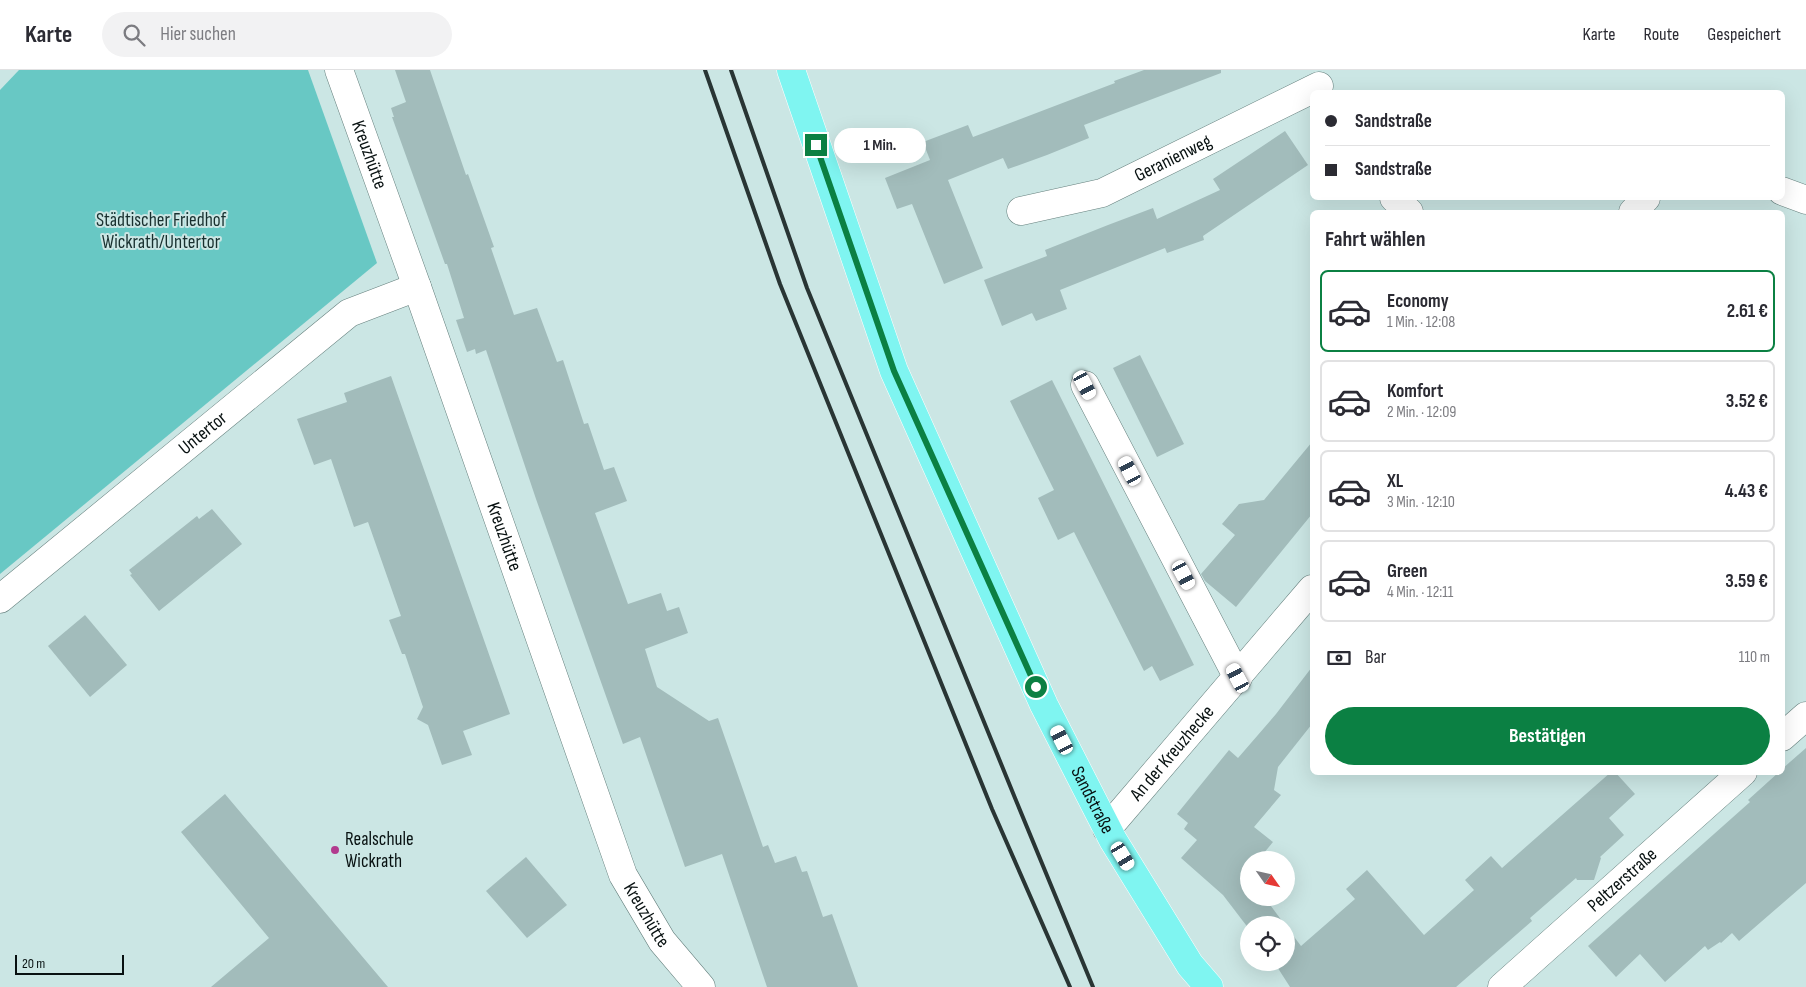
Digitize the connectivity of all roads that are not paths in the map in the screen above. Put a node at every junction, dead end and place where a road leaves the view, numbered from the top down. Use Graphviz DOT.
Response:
graph roads {
  1 [pos="339,70"];
  2 [pos="790,70"];
  3 [pos="1319,83"];
  4 [pos="1785,192"];
  5 [pos="1396,200"];
  6 [pos="1644,200"];
  7 [pos="1806,200"];
  8 [pos="1406,210"];
  9 [pos="1635,210"];
  10 [pos="1020,211"];
  11 [pos="417,287"];
  12 [pos="1085,385"];
  13 [pos="1310,591"];
  14 [pos="0,599"];
  15 [pos="1238,678"];
  16 [pos="1806,716"];
  17 [pos="1785,734"];
  18 [pos="1740,775"];
  19 [pos="1107,829"];
  20 [pos="701,987"];
  21 [pos="1210,987"];
  22 [pos="1502,987"];
  1 -- 11 [label="street, Kreuzhütte"];
  2 -- 19 [label="main road, Sandstraße"];
  3 -- 10 [label="street, Geranienweg"];
  4 -- 7 [label="street"];
  5 -- 8 [label="street"];
  6 -- 9 [label="street"];
  11 -- 14 [label="street, Untertor"];
  11 -- 20 [label="street, Kreuzhütte"];
  12 -- 15 [label="street"];
  13 -- 15 [label="street, An der Kreuzhecke"];
  15 -- 19 [label="street, An der Kreuzhecke"];
  16 -- 17 [label="street"];
  18 -- 22 [label="street, Peltzerstraße"];
  19 -- 21 [label="main road, Sandstraße"];
}
